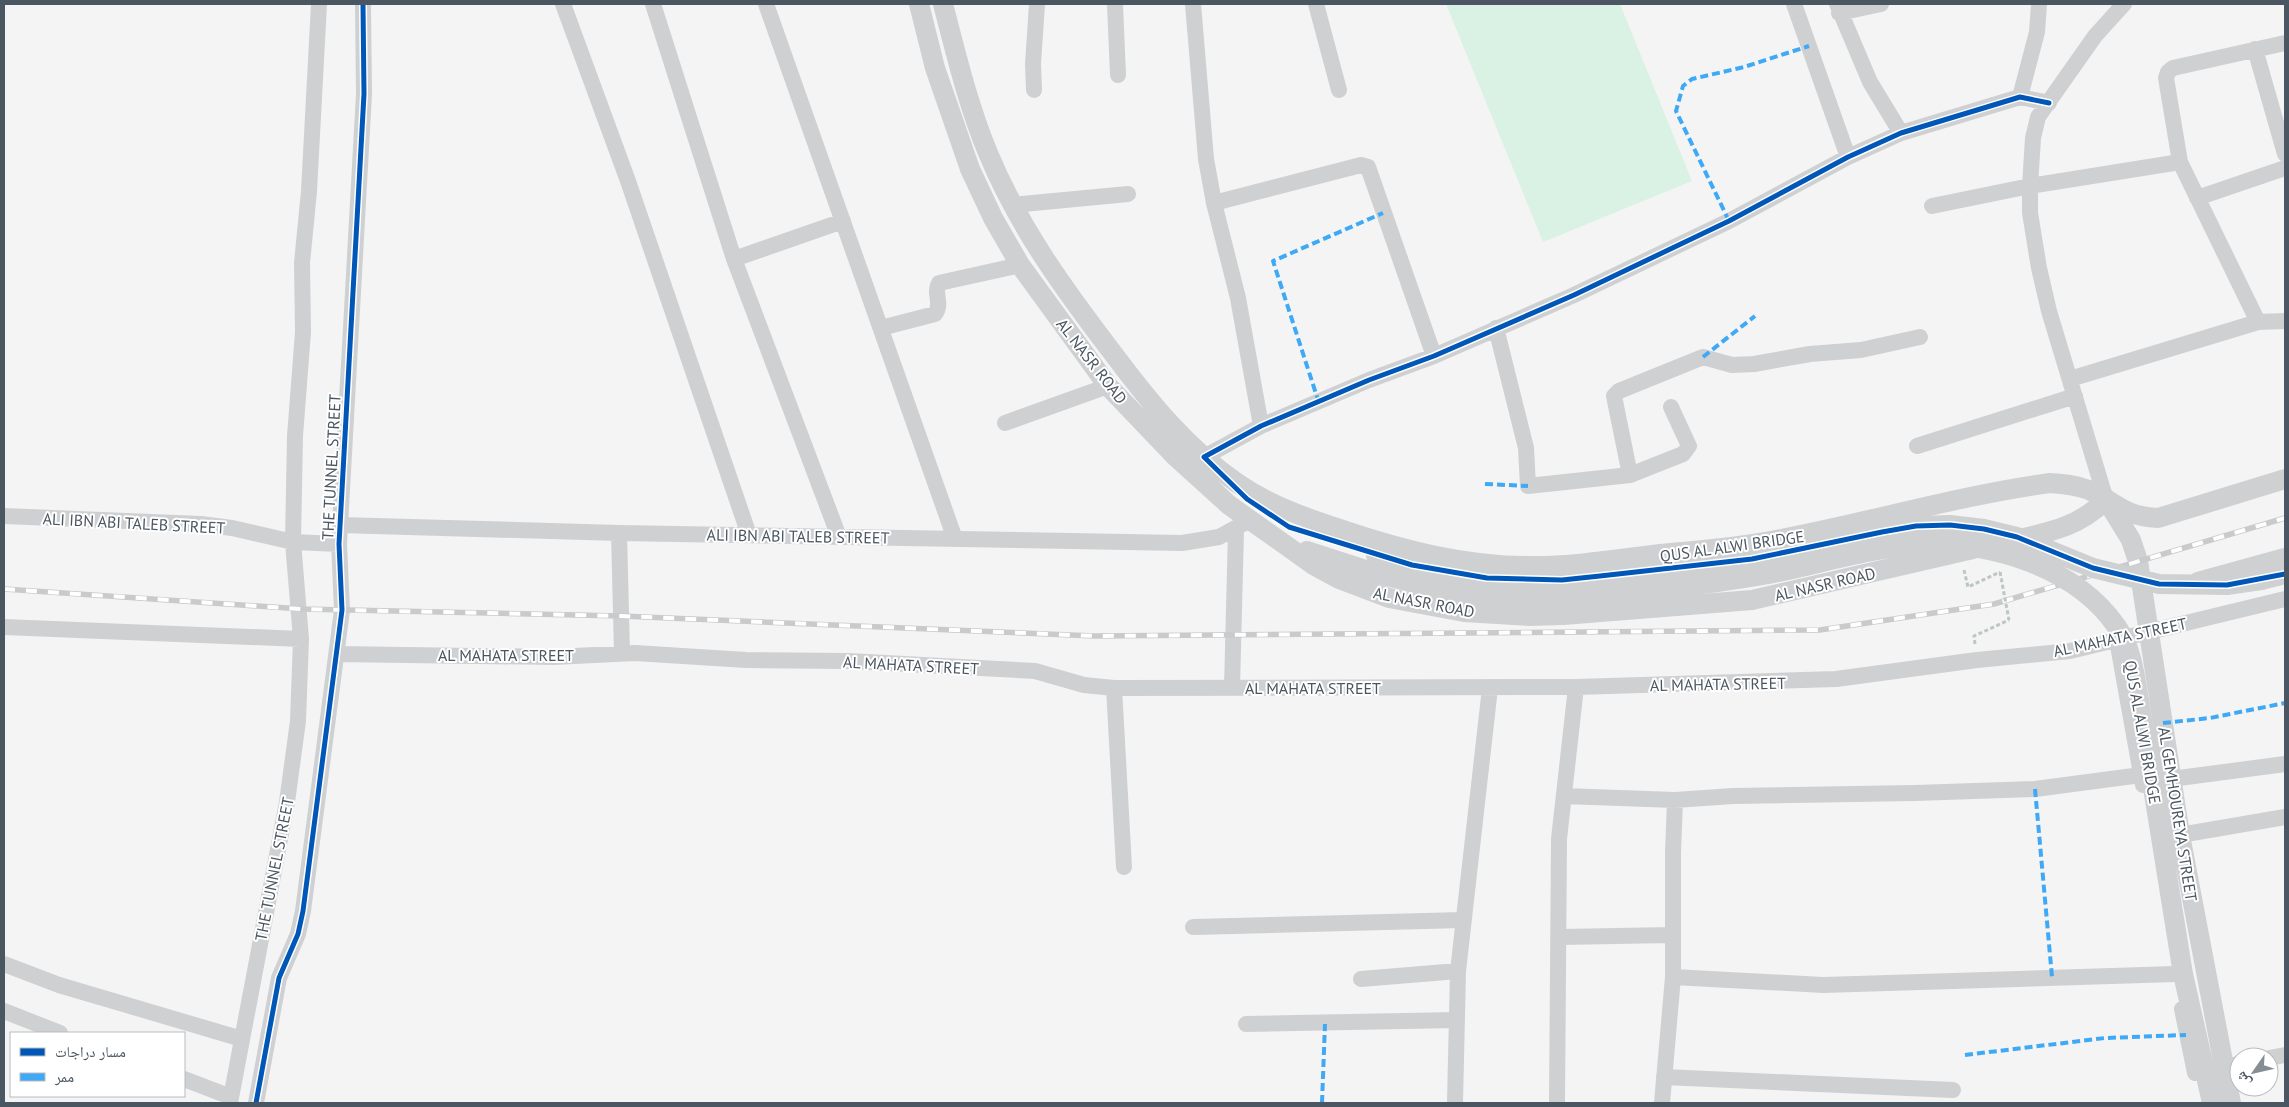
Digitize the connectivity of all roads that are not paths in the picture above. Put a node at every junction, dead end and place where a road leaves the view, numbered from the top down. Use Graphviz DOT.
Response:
graph roads {
  1 [pos="319,4"];
  2 [pos="366,4"];
  3 [pos="563,4"];
  4 [pos="653,4"];
  5 [pos="766,4"];
  6 [pos="919,4"];
  7 [pos="943,4"];
  8 [pos="1037,4"];
  9 [pos="1115,4"];
  10 [pos="1193,4"];
  11 [pos="1316,4"];
  12 [pos="1794,4"];
  13 [pos="1881,4"];
  14 [pos="2038,4"];
  15 [pos="2124,4"];
  16 [pos="1838,8"];
  17 [pos="2285,43"];
  18 [pos="2255,49"];
  19 [pos="1118,75"];
  20 [pos="1034,90"];
  21 [pos="1339,90"];
  22 [pos="2020,97"];
  23 [pos="2048,103"];
  24 [pos="1901,132"];
  25 [pos="2285,154"];
  26 [pos="1848,157"];
  27 [pos="2180,162"];
  28 [pos="2285,168"];
  29 [pos="2030,186"];
  30 [pos="1128,194"];
  31 [pos="2197,198"];
  32 [pos="1214,203"];
  33 [pos="1012,205"];
  34 [pos="1932,206"];
  35 [pos="843,221"];
  36 [pos="734,259"];
  37 [pos="1020,265"];
  38 [pos="2285,321"];
  39 [pos="2258,322"];
  40 [pos="880,328"];
  41 [pos="1496,328"];
  42 [pos="1920,337"];
  43 [pos="1434,356"];
  44 [pos="2070,379"];
  45 [pos="1108,386"];
  46 [pos="2075,396"];
  47 [pos="1671,407"];
  48 [pos="1005,423"];
  49 [pos="1261,426"];
  50 [pos="1917,446"];
  51 [pos="1204,457"];
  52 [pos="1630,475"];
  53 [pos="2285,479"];
  54 [pos="2106,500"];
  55 [pos="4,516"];
  56 [pos="340,525"];
  57 [pos="1243,525"];
  58 [pos="619,533"];
  59 [pos="749,535"];
  60 [pos="839,537"];
  61 [pos="955,539"];
  62 [pos="294,542"];
  63 [pos="1284,543"];
  64 [pos="339,544"];
  65 [pos="2285,558"];
  66 [pos="1374,563"];
  67 [pos="2285,574"];
  68 [pos="2144,597"];
  69 [pos="2285,599"];
  70 [pos="4,627"];
  71 [pos="2149,632"];
  72 [pos="301,639"];
  73 [pos="2117,640"];
  74 [pos="622,653"];
  75 [pos="337,654"];
  76 [pos="1114,688"];
  77 [pos="1232,688"];
  78 [pos="1490,688"];
  79 [pos="1576,688"];
  80 [pos="2285,764"];
  81 [pos="2141,775"];
  82 [pos="2171,778"];
  83 [pos="1564,796"];
  84 [pos="1675,800"];
  85 [pos="2285,817"];
  86 [pos="2180,835"];
  87 [pos="1124,867"];
  88 [pos="1463,920"];
  89 [pos="1193,927"];
  90 [pos="1672,935"];
  91 [pos="1560,937"];
  92 [pos="4,964"];
  93 [pos="1458,971"];
  94 [pos="2176,974"];
  95 [pos="1673,977"];
  96 [pos="1361,979"];
  97 [pos="4,1011"];
  98 [pos="1457,1020"];
  99 [pos="1246,1024"];
  100 [pos="57,1032"];
  101 [pos="242,1039"];
  102 [pos="2229,1057"];
  103 [pos="1664,1077"];
  104 [pos="185,1079"];
  105 [pos="1953,1090"];
  106 [pos="230,1100"];
  107 [pos="256,1103"];
  108 [pos="1454,1103"];
  109 [pos="1557,1103"];
  110 [pos="1662,1103"];
  111 [pos="2203,1103"];
  112 [pos="2212,1103"];
  1 -- 62 [label="street, THE TUNNEL STREET"];
  2 -- 56 [label="street, THE TUNNEL STREET"];
  3 -- 59 [label="street"];
  4 -- 36 [label="street"];
  5 -- 35 [label="street"];
  6 -- 37 [label="street, AL NASR ROAD"];
  7 -- 33 [label="street, AL NASR ROAD"];
  8 -- 20 [label="street"];
  9 -- 19 [label="street"];
  10 -- 32 [label="street"];
  11 -- 21 [label="street"];
  12 -- 26 [label="street"];
  13 -- 16 [label="street"];
  14 -- 22 [label="street"];
  15 -- 23 [label="street"];
  16 -- 24 [label="street"];
  17 -- 18 [label="street"];
  18 -- 25 [label="street"];
  18 -- 27 [label="street"];
  22 -- 23 [label="street"];
  22 -- 24 [label="street"];
  23 -- 29 [label="street"];
  24 -- 26 [label="street"];
  26 -- 41 [label="street"];
  27 -- 29 [label="street"];
  27 -- 31 [label="street"];
  28 -- 31 [label="street"];
  29 -- 34 [label="street"];
  29 -- 44 [label="street"];
  30 -- 33 [label="street"];
  31 -- 39 [label="street"];
  32 -- 43 [label="street"];
  32 -- 49 [label="street"];
  33 -- 51 [label="street, AL NASR ROAD"];
  35 -- 36 [label="street"];
  35 -- 40 [label="street"];
  36 -- 60 [label="street"];
  37 -- 40 [label="street"];
  37 -- 45 [label="street, AL NASR ROAD"];
  38 -- 39 [label="street"];
  39 -- 44 [label="street"];
  40 -- 61 [label="street"];
  41 -- 43 [label="street"];
  41 -- 52 [label="street"];
  42 -- 52 [label="street"];
  43 -- 49 [label="street"];
  44 -- 46 [label="street"];
  45 -- 48 [label="street"];
  45 -- 57 [label="street, AL NASR ROAD"];
  46 -- 50 [label="street"];
  46 -- 54 [label="street"];
  47 -- 52 [label="street"];
  49 -- 51 [label="street"];
  51 -- 54 [label="street, AL NASR ROAD"];
  51 -- 66 [label="street, QUS AL ALWI BRIDGE"];
  53 -- 54 [label="street, AL NASR ROAD"];
  54 -- 63 [label="street, AL NASR ROAD"];
  54 -- 68 [label="street, AL GEMHOUREYA STREET"];
  55 -- 62 [label="street, ALI IBN ABI TALEB STREET"];
  56 -- 58 [label="street, ALI IBN ABI TALEB STREET"];
  56 -- 64 [label="street, THE TUNNEL STREET"];
  57 -- 61 [label="street, ALI IBN ABI TALEB STREET"];
  57 -- 63 [label="street, AL NASR ROAD"];
  57 -- 77 [label="street"];
  58 -- 59 [label="street, ALI IBN ABI TALEB STREET"];
  58 -- 74 [label="street"];
  59 -- 60 [label="street, ALI IBN ABI TALEB STREET"];
  60 -- 61 [label="street, ALI IBN ABI TALEB STREET"];
  62 -- 64 [label="street, ALI IBN ABI TALEB STREET"];
  62 -- 72 [label="street, THE TUNNEL STREET"];
  63 -- 66 [label="street, QUS AL ALWI BRIDGE"];
  64 -- 75 [label="street, THE TUNNEL STREET"];
  65 -- 68 [label="street"];
  66 -- 67 [label="street, QUS AL ALWI BRIDGE, bridge"];
  66 -- 112 [label="street, QUS AL ALWI BRIDGE, bridge"];
  68 -- 71 [label="street, AL GEMHOUREYA STREET"];
  69 -- 71 [label="street, AL MAHATA STREET"];
  70 -- 72 [label="street"];
  71 -- 73 [label="street, AL MAHATA STREET"];
  71 -- 82 [label="street, AL GEMHOUREYA STREET"];
  72 -- 101 [label="street, THE TUNNEL STREET"];
  73 -- 79 [label="street, AL MAHATA STREET"];
  73 -- 81 [label="street"];
  74 -- 75 [label="street, AL MAHATA STREET"];
  74 -- 76 [label="street, AL MAHATA STREET"];
  75 -- 107 [label="street, THE TUNNEL STREET"];
  76 -- 77 [label="street, AL MAHATA STREET"];
  76 -- 87 [label="street"];
  77 -- 78 [label="street, AL MAHATA STREET"];
  78 -- 79 [label="street, AL MAHATA STREET"];
  78 -- 88 [label="street"];
  79 -- 83 [label="street"];
  80 -- 82 [label="street"];
  81 -- 84 [label="street"];
  81 -- 94 [label="street"];
  82 -- 86 [label="street, AL GEMHOUREYA STREET"];
  83 -- 84 [label="street"];
  83 -- 91 [label="street"];
  84 -- 90 [label="street"];
  85 -- 86 [label="street"];
  86 -- 102 [label="street, AL GEMHOUREYA STREET"];
  88 -- 89 [label="street"];
  88 -- 93 [label="street"];
  90 -- 91 [label="street"];
  90 -- 95 [label="street"];
  91 -- 109 [label="street"];
  92 -- 101 [label="street"];
  93 -- 96 [label="street"];
  93 -- 98 [label="street"];
  94 -- 95 [label="street"];
  94 -- 111 [label="street"];
  95 -- 103 [label="street"];
  97 -- 100 [label="street"];
  98 -- 99 [label="street"];
  98 -- 108 [label="street"];
  101 -- 106 [label="street, THE TUNNEL STREET"];
  103 -- 105 [label="street"];
  103 -- 110 [label="street"];
  104 -- 106 [label="street"];
}
